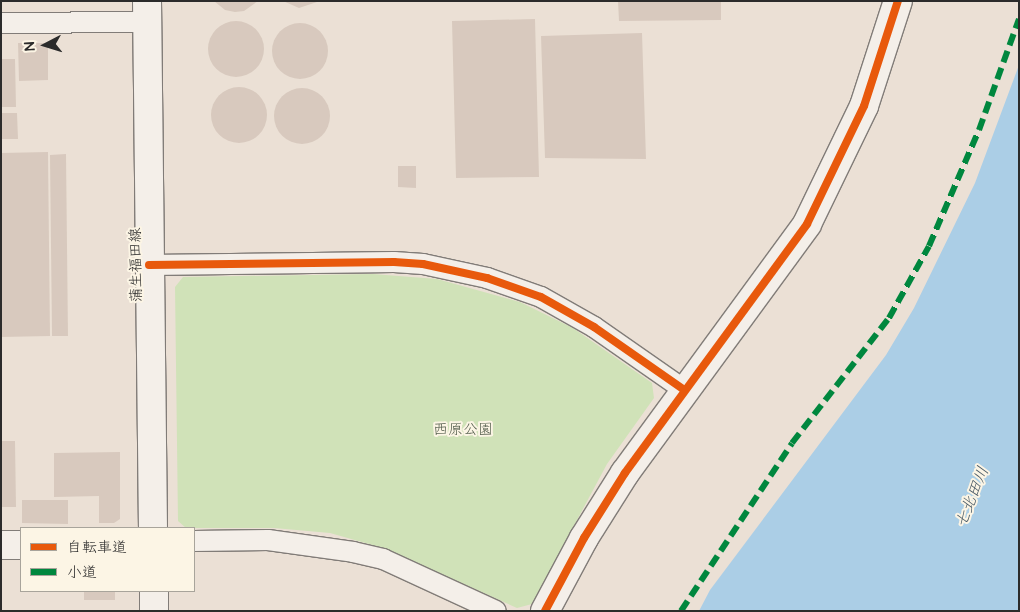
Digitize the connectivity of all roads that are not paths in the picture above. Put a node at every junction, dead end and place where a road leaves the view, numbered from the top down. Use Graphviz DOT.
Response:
graph roads {
  1 [pos="898,1"];
  2 [pos="147,12"];
  3 [pos="1,23"];
  4 [pos="149,265"];
  5 [pos="683,389"];
  6 [pos="153,527"];
  7 [pos="195,542"];
  8 [pos="1,545"];
  9 [pos="20,545"];
  10 [pos="154,592"];
  11 [pos="154,611"];
  12 [pos="496,611"];
  13 [pos="545,611"];
  1 -- 5 [label="street"];
  2 -- 3 [label="street"];
  2 -- 4 [label="street, 蒲生福田線"];
  4 -- 5 [label="street"];
  4 -- 6 [label="street, 蒲生福田線"];
  5 -- 13 [label="street"];
  7 -- 12 [label="street"];
  8 -- 9 [label="street"];
  10 -- 11 [label="street"];
}
